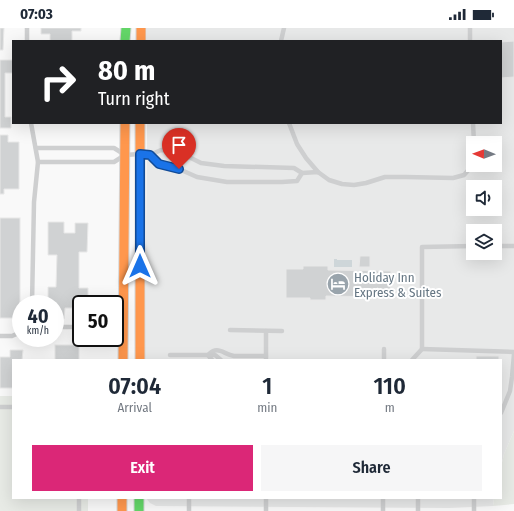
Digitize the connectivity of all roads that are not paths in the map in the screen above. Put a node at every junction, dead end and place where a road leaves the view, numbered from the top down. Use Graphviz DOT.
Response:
graph roads {
  1 [pos="27,28"];
  2 [pos="126,28"];
  3 [pos="141,28"];
  4 [pos="284,28"];
  5 [pos="470,28"];
  6 [pos="27,40"];
  7 [pos="126,40"];
  8 [pos="141,40"];
  9 [pos="281,40"];
  10 [pos="470,40"];
  11 [pos="31,124"];
  12 [pos="125,124"];
  13 [pos="140,124"];
  14 [pos="289,124"];
  15 [pos="473,124"];
  16 [pos="474,136"];
  17 [pos="36,148"];
  18 [pos="140,154"];
  19 [pos="125,155"];
  20 [pos="150,155"];
  21 [pos="38,162"];
  22 [pos="318,172"];
  23 [pos="467,172"];
  24 [pos="302,173"];
  25 [pos="466,246"];
  26 [pos="502,246"];
  27 [pos="514,246"];
  28 [pos="32,295"];
  29 [pos="122,295"];
  30 [pos="124,327"];
  31 [pos="140,330"];
  32 [pos="230,330"];
  33 [pos="266,331"];
  34 [pos="282,331"];
  35 [pos="0,336"];
  36 [pos="12,336"];
  37 [pos="122,347"];
  38 [pos="384,349"];
  39 [pos="422,349"];
  40 [pos="514,353"];
  41 [pos="170,355"];
  42 [pos="208,355"];
  43 [pos="266,358"];
  44 [pos="123,359"];
  45 [pos="140,359"];
  46 [pos="211,359"];
  47 [pos="220,359"];
  48 [pos="384,359"];
  49 [pos="413,359"];
  50 [pos="0,407"];
  51 [pos="12,407"];
  52 [pos="502,411"];
  53 [pos="80,499"];
  54 [pos="122,499"];
  55 [pos="139,499"];
  56 [pos="189,499"];
  57 [pos="266,499"];
  58 [pos="383,499"];
  59 [pos="418,499"];
  60 [pos="474,499"];
  61 [pos="79,511"];
  62 [pos="122,511"];
  63 [pos="139,511"];
  64 [pos="189,511"];
  65 [pos="266,511"];
  66 [pos="383,511"];
  67 [pos="418,511"];
  68 [pos="474,511"];
  1 -- 6 [label="lane"];
  2 -- 7 [label="main road"];
  3 -- 8 [label="main road"];
  4 -- 9 [label="lane"];
  5 -- 10 [label="lane"];
  11 -- 17 [label="lane"];
  12 -- 19 [label="main road"];
  13 -- 18 [label="main road"];
  14 -- 22 [label="lane"];
  15 -- 16 [label="lane"];
  17 -- 19 [label="lane"];
  17 -- 21 [label="lane"];
  18 -- 19 [label="lane"];
  18 -- 20 [label="lane"];
  18 -- 31 [label="main road"];
  19 -- 21 [label="lane"];
  19 -- 29 [label="main road"];
  20 -- 24 [label="lane"];
  20 -- 24 [label="lane"];
  21 -- 28 [label="lane"];
  22 -- 23 [label="lane"];
  22 -- 24 [label="lane"];
  25 -- 39 [label="lane"];
  26 -- 27 [label="lane"];
  30 -- 31 [label="main road"];
  31 -- 45 [label="main road"];
  32 -- 33 [label="lane"];
  33 -- 34 [label="lane"];
  33 -- 43 [label="lane"];
  35 -- 36 [label="lane"];
  37 -- 44 [label="main road"];
  38 -- 48 [label="lane"];
  39 -- 40 [label="lane"];
  39 -- 49 [label="lane"];
  40 -- 52 [label="lane"];
  41 -- 42 [label="lane"];
  42 -- 43 [label="lane"];
  42 -- 46 [label="lane"];
  42 -- 47 [label="lane"];
  50 -- 51 [label="lane"];
  53 -- 61 [label="lane"];
  54 -- 62 [label="main road"];
  55 -- 63 [label="main road"];
  56 -- 64 [label="lane"];
  57 -- 65 [label="lane"];
  58 -- 66 [label="lane"];
  59 -- 67 [label="lane"];
  60 -- 68 [label="lane"];
}
